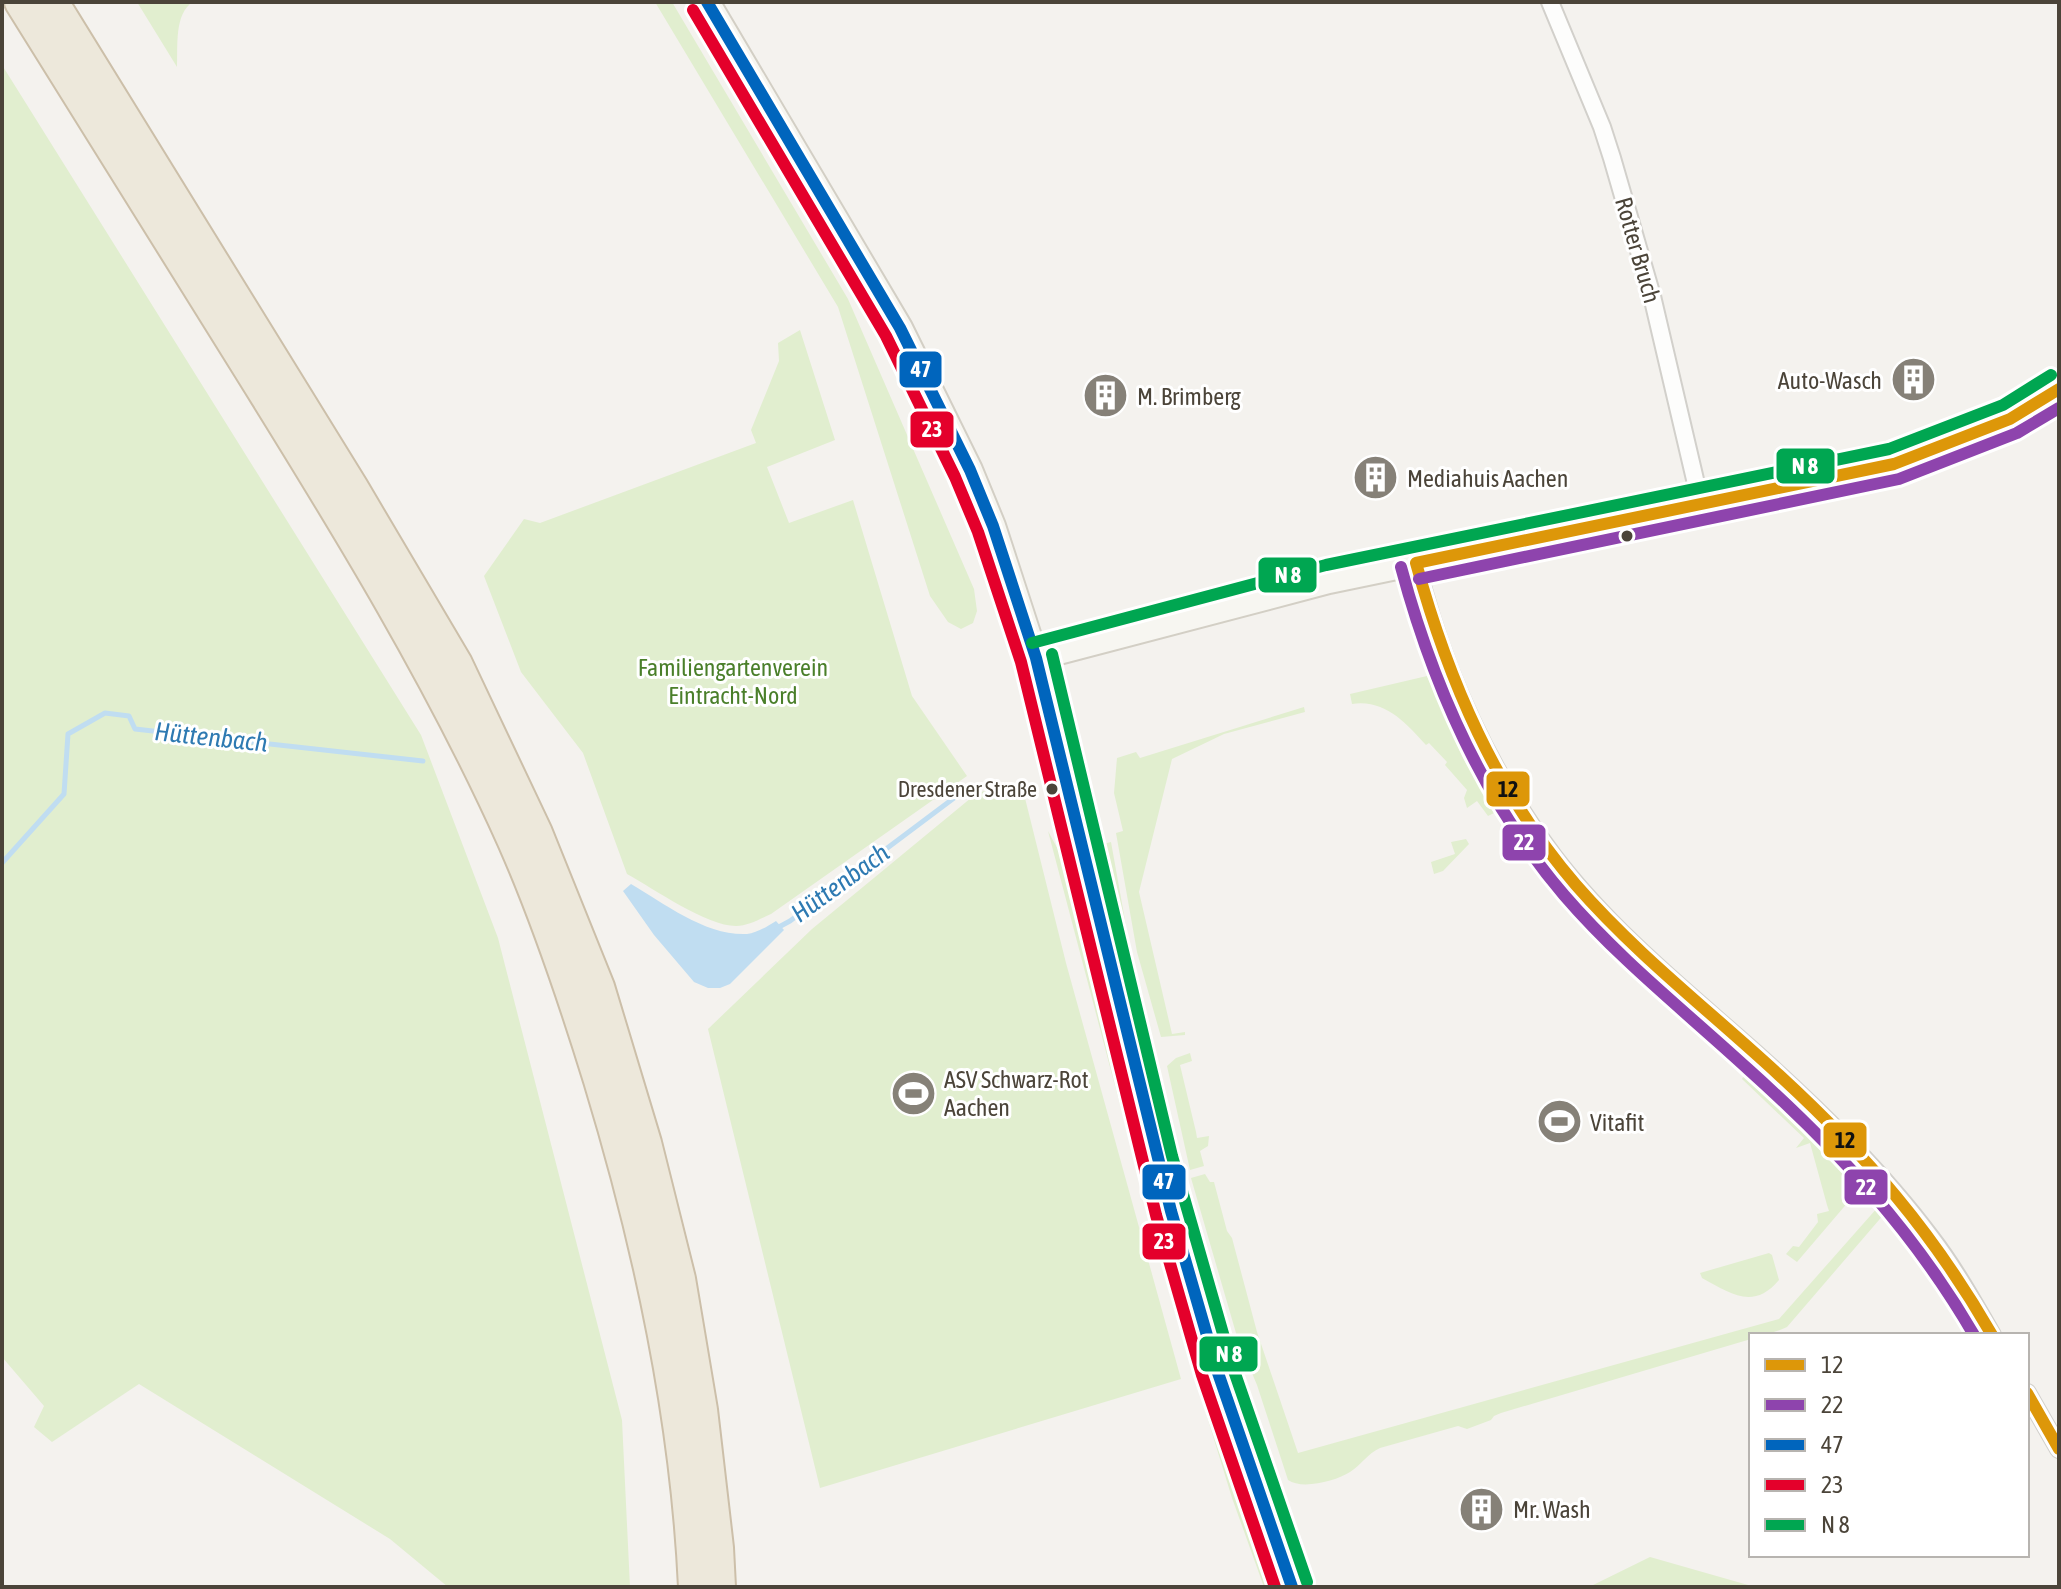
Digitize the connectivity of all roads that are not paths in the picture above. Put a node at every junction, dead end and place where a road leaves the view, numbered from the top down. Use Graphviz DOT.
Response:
graph roads {
  1 [pos="707,2"];
  2 [pos="1550,2"];
  3 [pos="39,5"];
  4 [pos="2059,389"];
  5 [pos="1701,505"];
  6 [pos="1416,563"];
  7 [pos="1036,658"];
  8 [pos="1991,1333"];
  9 [pos="2029,1396"];
  10 [pos="2059,1449"];
  11 [pos="694,1587"];
  12 [pos="720,1587"];
  13 [pos="1292,1587"];
  1 -- 7 [label="main road"];
  2 -- 5 [label="street, Rotter Bruch"];
  3 -- 11 [label="highway"];
  3 -- 12 [label="highway"];
  4 -- 5 [label="main road"];
  5 -- 6 [label="main road"];
  6 -- 7 [label="main road"];
  6 -- 8 [label="street"];
  7 -- 13 [label="main road"];
  9 -- 10 [label="street"];
}
